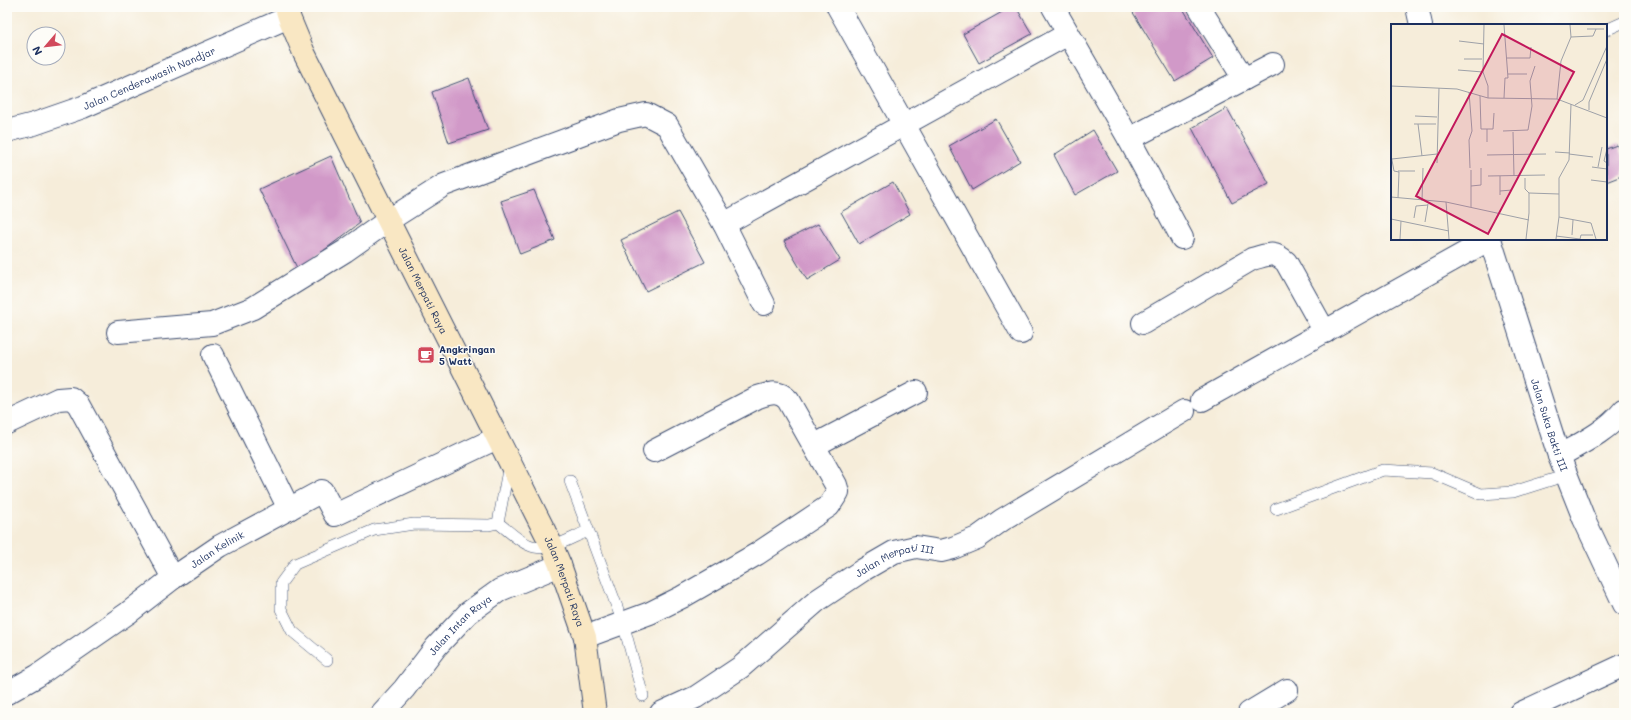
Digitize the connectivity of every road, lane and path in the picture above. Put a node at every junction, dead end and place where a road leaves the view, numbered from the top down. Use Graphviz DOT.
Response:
graph roads {
  1 [pos="838,7"];
  2 [pos="1053,7"];
  3 [pos="1199,7"];
  4 [pos="1417,7"];
  5 [pos="287,12"];
  6 [pos="1624,22"];
  7 [pos="1421,24"];
  8 [pos="1607,30"];
  9 [pos="1068,34"];
  10 [pos="1274,64"];
  11 [pos="1244,79"];
  12 [pos="905,125"];
  13 [pos="7,131"];
  14 [pos="1129,139"];
  15 [pos="389,220"];
  16 [pos="724,224"];
  17 [pos="1182,238"];
  18 [pos="1488,240"];
  19 [pos="1490,240"];
  20 [pos="764,304"];
  21 [pos="1143,322"];
  22 [pos="118,332"];
  23 [pos="1325,332"];
  24 [pos="1021,333"];
  25 [pos="213,355"];
  26 [pos="916,392"];
  27 [pos="1624,410"];
  28 [pos="7,423"];
  29 [pos="497,438"];
  30 [pos="815,445"];
  31 [pos="654,452"];
  32 [pos="509,463"];
  33 [pos="1563,466"];
  34 [pos="570,481"];
  35 [pos="289,509"];
  36 [pos="1276,509"];
  37 [pos="498,523"];
  38 [pos="588,530"];
  39 [pos="556,556"];
  40 [pos="173,578"];
  41 [pos="1624,604"];
  42 [pos="622,623"];
  43 [pos="585,638"];
  44 [pos="327,660"];
  45 [pos="1624,664"];
  46 [pos="1287,690"];
  47 [pos="7,693"];
  48 [pos="643,696"];
  49 [pos="383,713"];
  50 [pos="595,713"];
  51 [pos="661,713"];
  52 [pos="1249,713"];
  53 [pos="1522,713"];
  1 -- 12 [label="street"];
  2 -- 9 [label="street"];
  3 -- 11 [label="street"];
  4 -- 7 [label="street"];
  5 -- 13 [label="street, Jalan Cenderawasih Nandjar"];
  5 -- 15 [label="main road, Jalan Merpati Raya"];
  6 -- 8 [label="lane"];
  9 -- 12 [label="street"];
  9 -- 14 [label="street"];
  10 -- 11 [label="street"];
  11 -- 14 [label="street"];
  12 -- 16 [label="street"];
  12 -- 24 [label="street"];
  14 -- 17 [label="street"];
  15 -- 16 [label="street"];
  15 -- 22 [label="street"];
  15 -- 29 [label="main road, Jalan Merpati Raya"];
  16 -- 20 [label="street"];
  18 -- 23 [label="street, Jalan Merpati III"];
  19 -- 33 [label="street, Jalan Suka Bakti III"];
  21 -- 23 [label="street"];
  23 -- 51 [label="street, Jalan Merpati III"];
  25 -- 35 [label="street"];
  26 -- 30 [label="street"];
  27 -- 33 [label="street"];
  28 -- 40 [label="street"];
  29 -- 32 [label="main road, Jalan Merpati Raya"];
  29 -- 35 [label="street, Jalan Kelinik"];
  30 -- 31 [label="street"];
  30 -- 42 [label="street"];
  32 -- 37 [label="lane"];
  32 -- 39 [label="main road, Jalan Merpati Raya"];
  33 -- 36 [label="lane"];
  33 -- 41 [label="street, Jalan Suka Bakti III"];
  34 -- 38 [label="lane"];
  35 -- 40 [label="street, Jalan Kelinik"];
  37 -- 39 [label="lane"];
  37 -- 44 [label="lane"];
  38 -- 39 [label="lane"];
  38 -- 42 [label="lane"];
  39 -- 43 [label="main road, Jalan Merpati Raya"];
  39 -- 49 [label="street, Jalan Intan Raya"];
  40 -- 47 [label="street, Jalan Kelinik"];
  42 -- 43 [label="street"];
  42 -- 48 [label="lane"];
  43 -- 50 [label="main road, Jalan Merpati Raya"];
  45 -- 53 [label="street"];
  46 -- 52 [label="street"];
}
